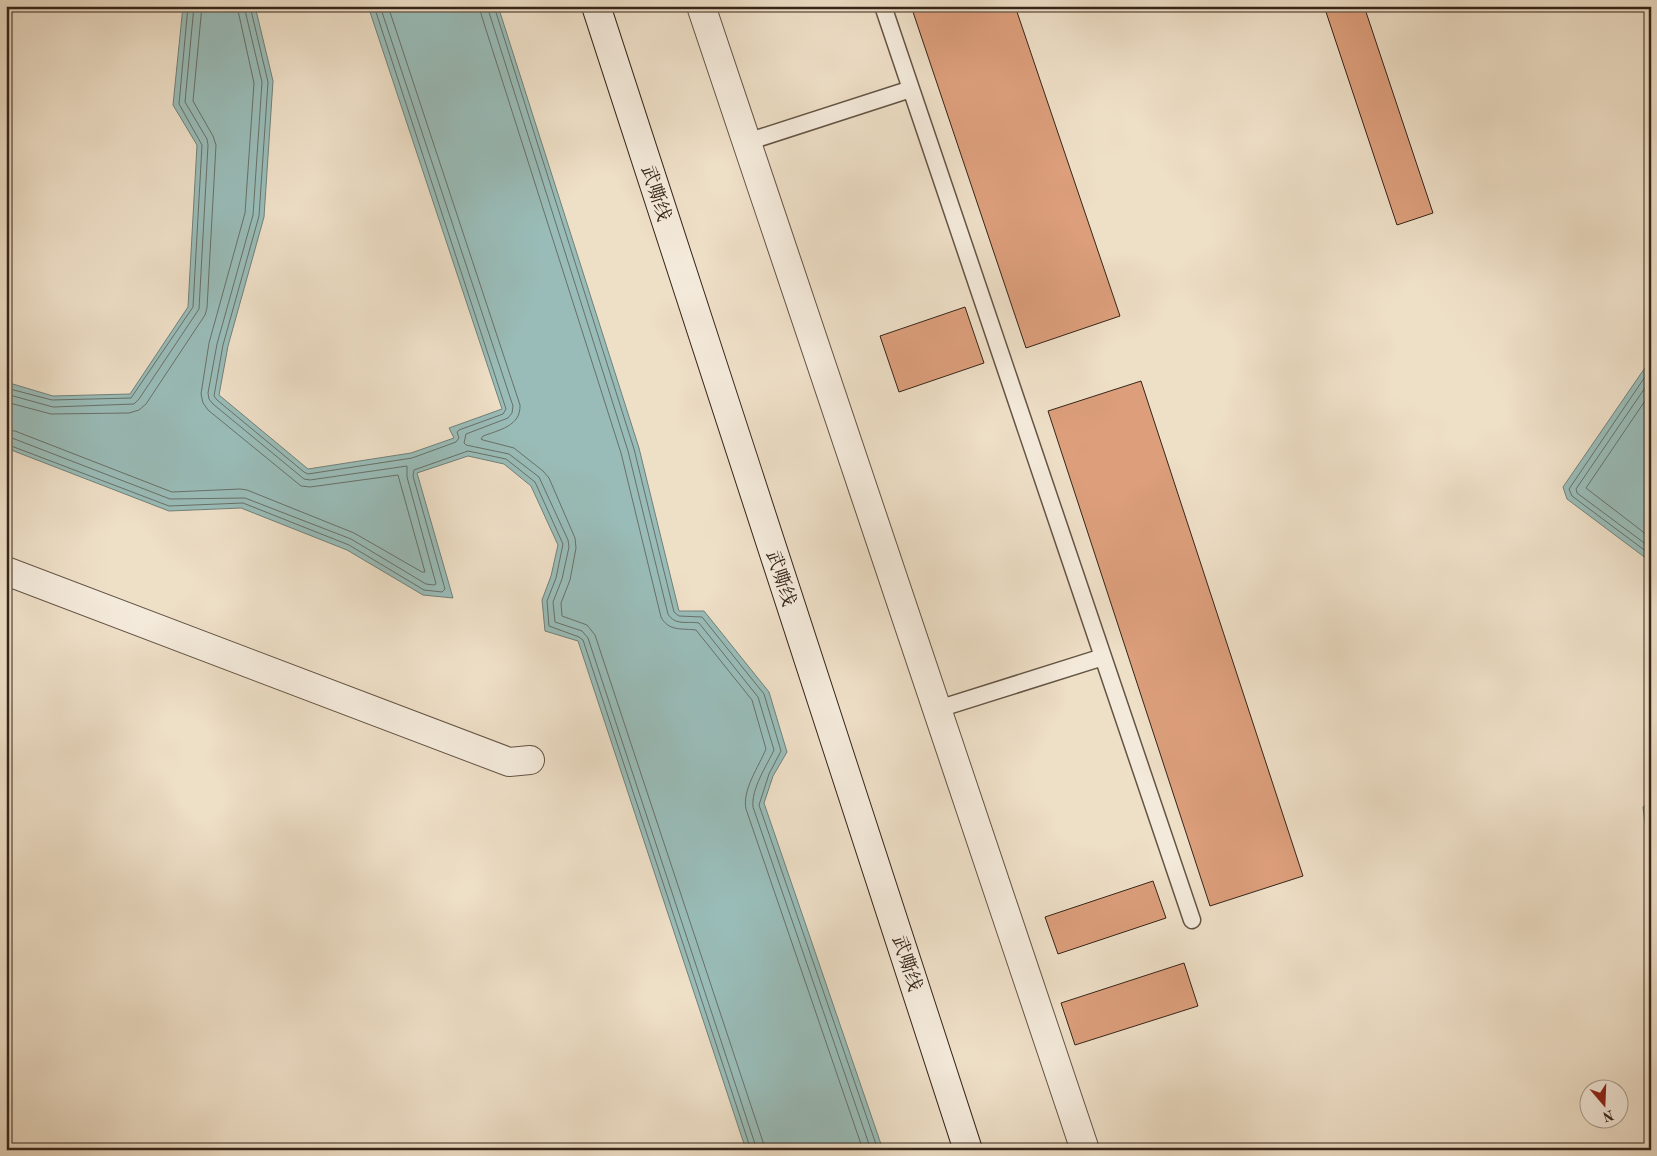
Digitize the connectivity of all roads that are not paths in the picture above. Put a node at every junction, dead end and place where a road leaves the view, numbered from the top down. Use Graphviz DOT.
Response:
graph roads {
  1 [pos="596,6"];
  2 [pos="702,6"];
  3 [pos="883,6"];
  4 [pos="911,90"];
  5 [pos="747,142"];
  6 [pos="6,571"];
  7 [pos="1103,657"];
  8 [pos="938,709"];
  9 [pos="530,760"];
  10 [pos="1192,920"];
  11 [pos="968,1150"];
  12 [pos="1086,1150"];
  1 -- 11 [label="street, 武嘶线"];
  2 -- 5 [label="street"];
  3 -- 4 [label="lane"];
  4 -- 5 [label="lane"];
  4 -- 7 [label="lane"];
  5 -- 8 [label="street"];
  6 -- 9 [label="street"];
  7 -- 8 [label="lane"];
  7 -- 10 [label="lane"];
  8 -- 12 [label="street"];
}
